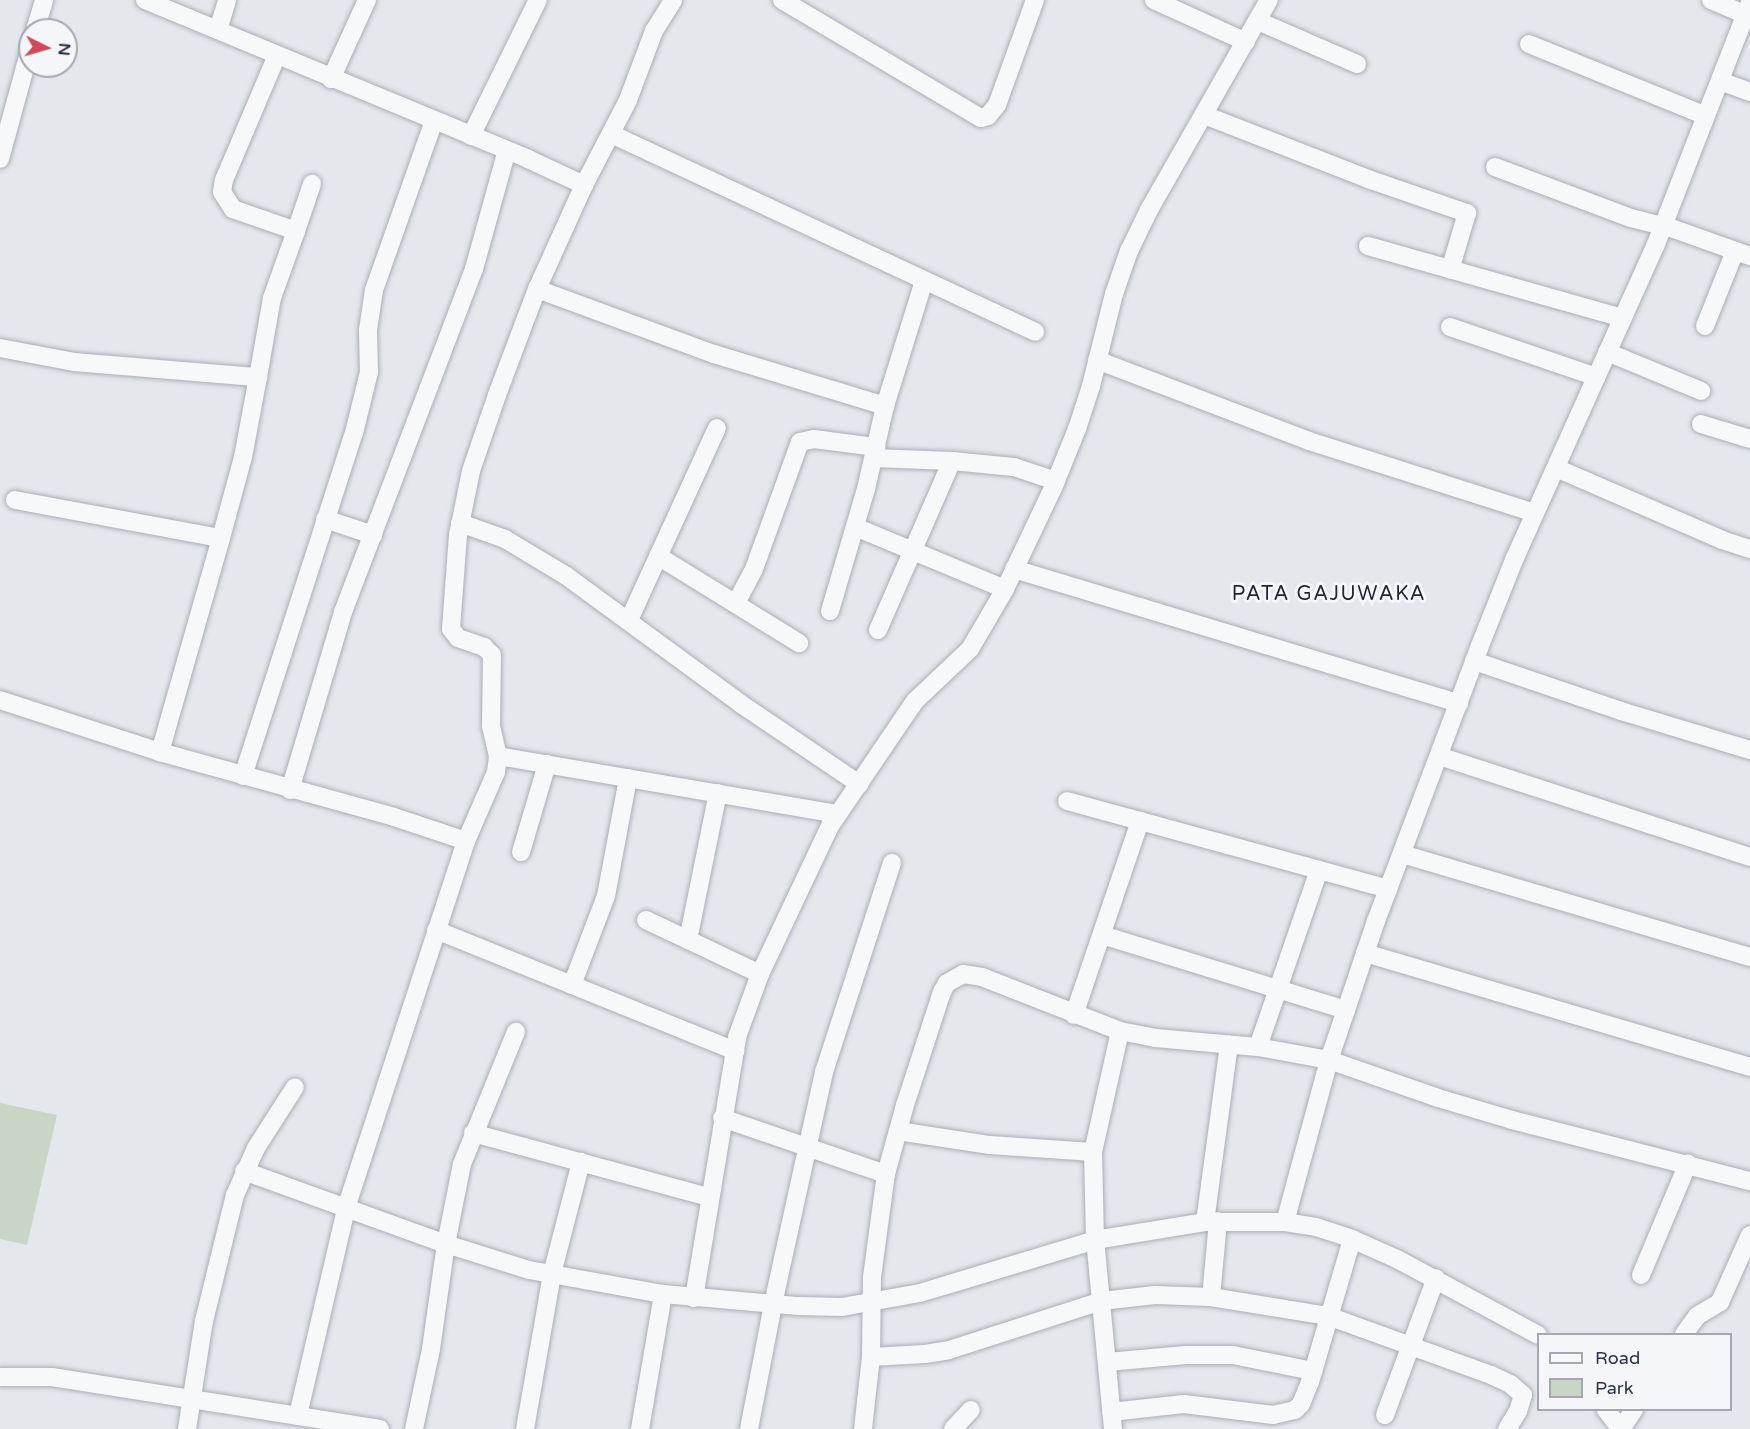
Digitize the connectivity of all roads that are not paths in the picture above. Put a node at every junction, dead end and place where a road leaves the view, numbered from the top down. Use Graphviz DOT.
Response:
graph roads {
  1 [pos="44,0"];
  2 [pos="146,0"];
  3 [pos="227,0"];
  4 [pos="368,0"];
  5 [pos="538,0"];
  6 [pos="673,0"];
  7 [pos="782,0"];
  8 [pos="1035,0"];
  9 [pos="1154,0"];
  10 [pos="1269,0"];
  11 [pos="1711,0"];
  12 [pos="1181,5"];
  13 [pos="1749,8"];
  14 [pos="39,18"];
  15 [pos="1258,21"];
  16 [pos="218,30"];
  17 [pos="1246,42"];
  18 [pos="1528,44"];
  19 [pos="277,55"];
  20 [pos="1357,64"];
  21 [pos="22,78"];
  22 [pos="331,79"];
  23 [pos="1720,81"];
  24 [pos="1750,92"];
  25 [pos="1204,115"];
  26 [pos="1706,116"];
  27 [pos="434,121"];
  28 [pos="611,134"];
  29 [pos="471,136"];
  30 [pos="507,150"];
  31 [pos="0,159"];
  32 [pos="1495,167"];
  33 [pos="312,183"];
  34 [pos="584,184"];
  35 [pos="1663,225"];
  36 [pos="296,231"];
  37 [pos="1368,246"];
  38 [pos="1742,253"];
  39 [pos="1450,270"];
  40 [pos="924,281"];
  41 [pos="537,289"];
  42 [pos="1623,318"];
  43 [pos="1705,326"];
  44 [pos="1450,327"];
  45 [pos="1035,332"];
  46 [pos="0,348"];
  47 [pos="1607,352"];
  48 [pos="1097,360"];
  49 [pos="1597,377"];
  50 [pos="258,378"];
  51 [pos="1701,391"];
  52 [pos="885,406"];
  53 [pos="1701,424"];
  54 [pos="717,428"];
  55 [pos="1750,439"];
  56 [pos="875,453"];
  57 [pos="952,461"];
  58 [pos="1556,468"];
  59 [pos="1056,481"];
  60 [pos="15,500"];
  61 [pos="1535,513"];
  62 [pos="326,519"];
  63 [pos="460,523"];
  64 [pos="855,527"];
  65 [pos="373,535"];
  66 [pos="221,538"];
  67 [pos="1750,549"];
  68 [pos="913,551"];
  69 [pos="658,556"];
  70 [pos="1014,568"];
  71 [pos="1005,589"];
  72 [pos="736,603"];
  73 [pos="830,611"];
  74 [pos="629,620"];
  75 [pos="878,630"];
  76 [pos="799,643"];
  77 [pos="1474,661"];
  78 [pos="0,700"];
  79 [pos="1459,704"];
  80 [pos="1750,750"];
  81 [pos="160,752"];
  82 [pos="498,756"];
  83 [pos="1439,756"];
  84 [pos="547,764"];
  85 [pos="243,776"];
  86 [pos="628,778"];
  87 [pos="859,784"];
  88 [pos="290,790"];
  89 [pos="718,794"];
  90 [pos="1067,801"];
  91 [pos="838,814"];
  92 [pos="1140,821"];
  93 [pos="466,841"];
  94 [pos="521,852"];
  95 [pos="1402,854"];
  96 [pos="1750,857"];
  97 [pos="892,863"];
  98 [pos="1319,870"];
  99 [pos="1388,889"];
  100 [pos="646,920"];
  101 [pos="436,930"];
  102 [pos="1102,935"];
  103 [pos="688,940"];
  104 [pos="1365,953"];
  105 [pos="1750,957"];
  106 [pos="760,974"];
  107 [pos="572,985"];
  108 [pos="1278,989"];
  109 [pos="1346,1010"];
  110 [pos="1074,1015"];
  111 [pos="1120,1031"];
  112 [pos="516,1032"];
  113 [pos="1229,1045"];
  114 [pos="1258,1047"];
  115 [pos="735,1051"];
  116 [pos="1329,1060"];
  117 [pos="1750,1067"];
  118 [pos="295,1087"];
  119 [pos="722,1118"];
  120 [pos="898,1131"];
  121 [pos="474,1133"];
  122 [pos="807,1148"];
  123 [pos="1093,1152"];
  124 [pos="581,1162"];
  125 [pos="1688,1163"];
  126 [pos="244,1171"];
  127 [pos="886,1174"];
  128 [pos="1750,1181"];
  129 [pos="709,1197"];
  130 [pos="346,1209"];
  131 [pos="1211,1222"];
  132 [pos="1285,1222"];
  133 [pos="1750,1235"];
  134 [pos="1352,1239"];
  135 [pos="1095,1240"];
  136 [pos="446,1244"];
  137 [pos="552,1274"];
  138 [pos="1641,1275"];
  139 [pos="1436,1278"];
  140 [pos="663,1294"];
  141 [pos="1211,1297"];
  142 [pos="694,1298"];
  143 [pos="1102,1301"];
  144 [pos="871,1303"];
  145 [pos="773,1304"];
  146 [pos="1328,1316"];
  147 [pos="1685,1333"];
  148 [pos="1537,1334"];
  149 [pos="1411,1346"];
  150 [pos="871,1357"];
  151 [pos="1107,1362"];
  152 [pos="1313,1371"];
  153 [pos="0,1377"];
  154 [pos="192,1399"];
  155 [pos="972,1410"];
  156 [pos="1607,1411"];
  157 [pos="1633,1411"];
  158 [pos="1385,1415"];
  159 [pos="1112,1420"];
  160 [pos="304,1421"];
  161 [pos="187,1429"];
  162 [pos="380,1429"];
  163 [pos="414,1429"];
  164 [pos="525,1429"];
  165 [pos="640,1429"];
  166 [pos="749,1429"];
  167 [pos="862,1429"];
  168 [pos="953,1429"];
  169 [pos="1507,1429"];
  170 [pos="1621,1429"];
  1 -- 14 [label="street"];
  2 -- 16 [label="street"];
  3 -- 16 [label="street"];
  4 -- 22 [label="street"];
  5 -- 29 [label="street"];
  6 -- 28 [label="street"];
  7 -- 8 [label="street"];
  9 -- 12 [label="street"];
  10 -- 15 [label="street"];
  11 -- 13 [label="street"];
  12 -- 17 [label="street"];
  13 -- 23 [label="street"];
  15 -- 17 [label="street"];
  15 -- 20 [label="street"];
  16 -- 19 [label="street"];
  17 -- 25 [label="street"];
  18 -- 26 [label="street"];
  19 -- 22 [label="street"];
  19 -- 36 [label="street"];
  21 -- 31 [label="street"];
  22 -- 27 [label="street"];
  23 -- 24 [label="street"];
  23 -- 26 [label="street"];
  25 -- 39 [label="street"];
  25 -- 48 [label="street"];
  26 -- 35 [label="street"];
  27 -- 29 [label="street"];
  27 -- 62 [label="street"];
  28 -- 34 [label="street"];
  28 -- 40 [label="street"];
  29 -- 30 [label="street"];
  30 -- 34 [label="street"];
  30 -- 65 [label="street"];
  32 -- 35 [label="street"];
  33 -- 36 [label="street"];
  34 -- 41 [label="street"];
  35 -- 38 [label="street"];
  35 -- 42 [label="street"];
  36 -- 50 [label="street"];
  37 -- 39 [label="street"];
  38 -- 43 [label="street"];
  39 -- 42 [label="street"];
  40 -- 45 [label="street"];
  40 -- 52 [label="street"];
  41 -- 52 [label="street"];
  41 -- 63 [label="street"];
  42 -- 47 [label="street"];
  44 -- 49 [label="street"];
  46 -- 50 [label="street"];
  47 -- 49 [label="street"];
  47 -- 51 [label="street"];
  48 -- 59 [label="street"];
  48 -- 61 [label="street"];
  49 -- 58 [label="street"];
  50 -- 66 [label="street"];
  52 -- 56 [label="street"];
  53 -- 55 [label="street"];
  54 -- 69 [label="street"];
  56 -- 57 [label="street"];
  56 -- 64 [label="street"];
  56 -- 72 [label="street"];
  57 -- 59 [label="street"];
  57 -- 68 [label="street"];
  58 -- 61 [label="street"];
  58 -- 67 [label="street"];
  59 -- 70 [label="street"];
  60 -- 66 [label="street"];
  61 -- 77 [label="street"];
  62 -- 65 [label="street"];
  62 -- 85 [label="street"];
  63 -- 74 [label="street"];
  63 -- 82 [label="street"];
  64 -- 68 [label="street"];
  64 -- 73 [label="street"];
  65 -- 88 [label="street"];
  66 -- 81 [label="street"];
  68 -- 71 [label="street"];
  68 -- 75 [label="street"];
  69 -- 72 [label="street"];
  69 -- 74 [label="street"];
  70 -- 71 [label="street"];
  70 -- 79 [label="street"];
  71 -- 87 [label="street"];
  72 -- 76 [label="street"];
  74 -- 87 [label="street"];
  77 -- 79 [label="street"];
  77 -- 80 [label="street"];
  78 -- 81 [label="street"];
  79 -- 83 [label="street"];
  81 -- 85 [label="street"];
  82 -- 84 [label="street"];
  82 -- 93 [label="street"];
  83 -- 95 [label="street"];
  83 -- 96 [label="street"];
  84 -- 86 [label="street"];
  84 -- 94 [label="street"];
  85 -- 88 [label="street"];
  86 -- 89 [label="street"];
  86 -- 107 [label="street"];
  87 -- 91 [label="street"];
  88 -- 93 [label="street"];
  89 -- 91 [label="street"];
  89 -- 103 [label="street"];
  90 -- 92 [label="street"];
  91 -- 106 [label="street"];
  92 -- 98 [label="street"];
  92 -- 102 [label="street"];
  93 -- 101 [label="street"];
  95 -- 99 [label="street"];
  95 -- 105 [label="street"];
  97 -- 122 [label="street"];
  98 -- 99 [label="street"];
  98 -- 108 [label="street"];
  99 -- 104 [label="street"];
  100 -- 103 [label="street"];
  101 -- 107 [label="street"];
  101 -- 130 [label="street"];
  102 -- 108 [label="street"];
  102 -- 110 [label="street"];
  103 -- 106 [label="street"];
  104 -- 109 [label="street"];
  104 -- 117 [label="street"];
  106 -- 115 [label="street"];
  107 -- 115 [label="street"];
  108 -- 109 [label="street"];
  108 -- 114 [label="street"];
  109 -- 116 [label="street"];
  110 -- 111 [label="street"];
  110 -- 120 [label="street"];
  111 -- 113 [label="street"];
  111 -- 123 [label="street"];
  112 -- 121 [label="street"];
  113 -- 114 [label="street"];
  113 -- 131 [label="street"];
  114 -- 116 [label="street"];
  115 -- 119 [label="street"];
  116 -- 125 [label="street"];
  116 -- 132 [label="street"];
  118 -- 126 [label="street"];
  119 -- 122 [label="street"];
  119 -- 129 [label="street"];
  120 -- 123 [label="street"];
  120 -- 127 [label="street"];
  121 -- 124 [label="street"];
  121 -- 136 [label="street"];
  122 -- 127 [label="street"];
  122 -- 145 [label="street"];
  123 -- 135 [label="street"];
  124 -- 129 [label="street"];
  124 -- 137 [label="street"];
  125 -- 128 [label="street"];
  125 -- 138 [label="street"];
  126 -- 130 [label="street"];
  126 -- 154 [label="street"];
  127 -- 144 [label="street"];
  129 -- 142 [label="street"];
  130 -- 136 [label="street"];
  130 -- 160 [label="street"];
  131 -- 132 [label="street"];
  131 -- 135 [label="street"];
  131 -- 141 [label="street"];
  132 -- 134 [label="street"];
  133 -- 147 [label="street"];
  134 -- 139 [label="street"];
  134 -- 146 [label="street"];
  135 -- 143 [label="street"];
  135 -- 144 [label="street"];
  136 -- 137 [label="street"];
  136 -- 163 [label="street"];
  137 -- 140 [label="street"];
  137 -- 164 [label="street"];
  139 -- 148 [label="street"];
  139 -- 149 [label="street"];
  140 -- 142 [label="street"];
  140 -- 165 [label="street"];
  141 -- 143 [label="street"];
  141 -- 146 [label="street"];
  142 -- 145 [label="street"];
  143 -- 150 [label="street"];
  143 -- 151 [label="street"];
  144 -- 145 [label="street"];
  144 -- 150 [label="street"];
  145 -- 166 [label="street"];
  146 -- 149 [label="street"];
  146 -- 152 [label="street"];
  149 -- 158 [label="street"];
  149 -- 169 [label="street"];
  150 -- 167 [label="street"];
  151 -- 152 [label="street"];
  151 -- 159 [label="street"];
  152 -- 159 [label="street"];
  153 -- 154 [label="street"];
  154 -- 160 [label="street"];
  154 -- 161 [label="street"];
  155 -- 168 [label="street"];
  156 -- 170 [label="street"];
  157 -- 170 [label="street"];
  160 -- 162 [label="street"];
}
